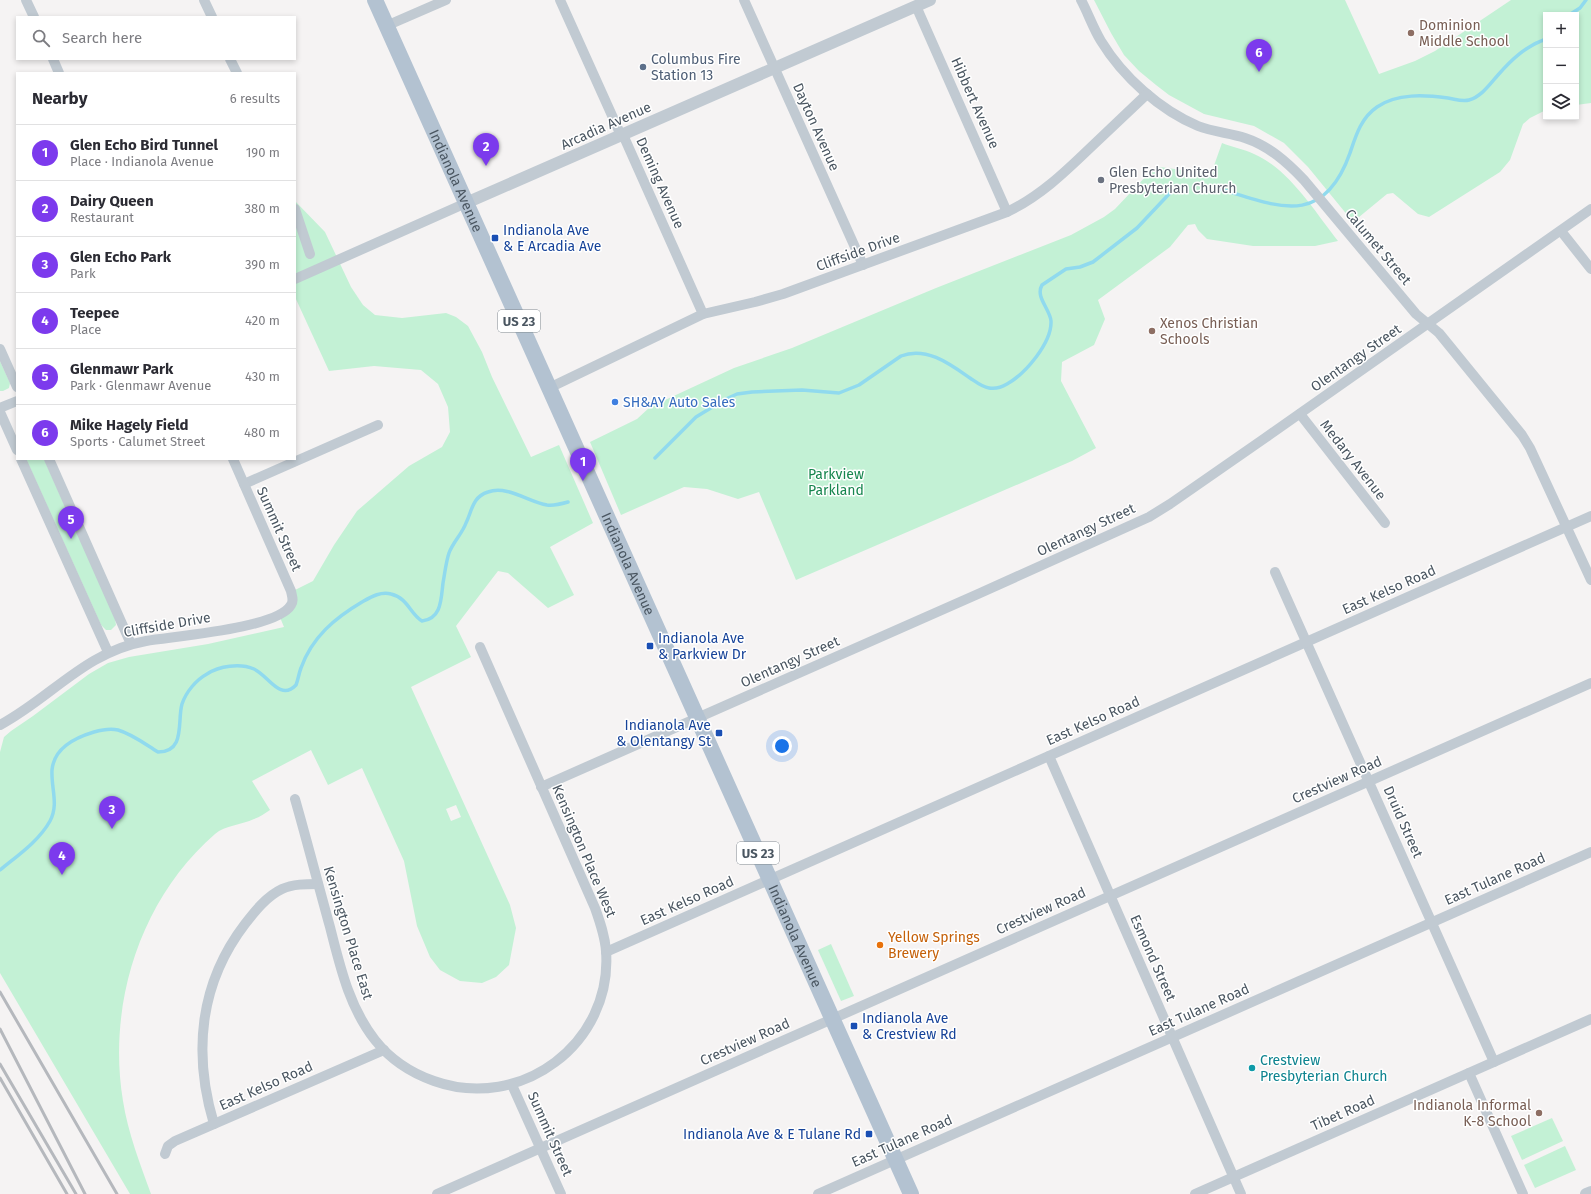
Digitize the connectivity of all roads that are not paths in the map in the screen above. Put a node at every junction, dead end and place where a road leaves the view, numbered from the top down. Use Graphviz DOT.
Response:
graph roads {
  1 [pos="26,0"];
  2 [pos="204,0"];
  3 [pos="375,0"];
  4 [pos="446,0"];
  5 [pos="560,0"];
  6 [pos="744,0"];
  7 [pos="930,0"];
  8 [pos="1081,0"];
  9 [pos="916,6"];
  10 [pos="34,16"];
  11 [pos="212,16"];
  12 [pos="386,26"];
  13 [pos="53,60"];
  14 [pos="230,60"];
  15 [pos="775,68"];
  16 [pos="59,72"];
  17 [pos="236,72"];
  18 [pos="1147,94"];
  19 [pos="622,135"];
  20 [pos="466,204"];
  21 [pos="1591,209"];
  22 [pos="296,212"];
  23 [pos="1008,212"];
  24 [pos="1561,231"];
  25 [pos="310,254"];
  26 [pos="863,265"];
  27 [pos="1591,269"];
  28 [pos="296,279"];
  29 [pos="703,314"];
  30 [pos="1428,324"];
  31 [pos="0,349"];
  32 [pos="16,385"];
  33 [pos="549,388"];
  34 [pos="16,401"];
  35 [pos="0,408"];
  36 [pos="0,412"];
  37 [pos="1300,414"];
  38 [pos="378,425"];
  39 [pos="16,448"];
  40 [pos="21,460"];
  41 [pos="49,460"];
  42 [pos="232,460"];
  43 [pos="244,484"];
  44 [pos="1591,516"];
  45 [pos="1385,523"];
  46 [pos="1567,527"];
  47 [pos="1275,572"];
  48 [pos="1591,580"];
  49 [pos="287,610"];
  50 [pos="1307,642"];
  51 [pos="131,644"];
  52 [pos="480,646"];
  53 [pos="108,652"];
  54 [pos="1591,683"];
  55 [pos="697,718"];
  56 [pos="0,725"];
  57 [pos="1049,756"];
  58 [pos="1369,781"];
  59 [pos="541,787"];
  60 [pos="295,799"];
  61 [pos="1591,852"];
  62 [pos="770,880"];
  63 [pos="318,884"];
  64 [pos="1110,896"];
  65 [pos="1432,922"];
  66 [pos="606,952"];
  67 [pos="832,1019"];
  68 [pos="1591,1019"];
  69 [pos="1172,1037"];
  70 [pos="384,1050"];
  71 [pos="1494,1062"];
  72 [pos="1469,1073"];
  73 [pos="512,1085"];
  74 [pos="214,1124"];
  75 [pos="541,1148"];
  76 [pos="165,1154"];
  77 [pos="896,1160"];
  78 [pos="1234,1177"];
  79 [pos="1591,1192"];
  80 [pos="437,1194"];
  81 [pos="561,1194"];
  82 [pos="818,1194"];
  83 [pos="911,1194"];
  84 [pos="1195,1194"];
  85 [pos="1241,1194"];
  86 [pos="1523,1194"];
  87 [pos="1586,1194"];
  1 -- 10 [label="street"];
  2 -- 11 [label="street"];
  3 -- 12 [label="main road, Indianola Avenue / US 23"];
  4 -- 12 [label="street"];
  5 -- 19 [label="street, Deming Avenue"];
  6 -- 15 [label="street, Dayton Avenue"];
  7 -- 9 [label="street, Arcadia Avenue"];
  8 -- 18 [label="street, Calumet Street"];
  9 -- 15 [label="street, Arcadia Avenue"];
  9 -- 23 [label="street, Hibbert Avenue"];
  12 -- 20 [label="main road, Indianola Avenue / US 23"];
  13 -- 16 [label="street"];
  14 -- 17 [label="street"];
  15 -- 19 [label="street, Arcadia Avenue"];
  15 -- 26 [label="street, Dayton Avenue"];
  18 -- 23 [label="street, Cliffside Drive"];
  18 -- 30 [label="street, Calumet Street"];
  19 -- 20 [label="street, Arcadia Avenue"];
  19 -- 29 [label="street, Deming Avenue"];
  20 -- 28 [label="street, Arcadia Avenue"];
  20 -- 33 [label="main road, Indianola Avenue / US 23"];
  21 -- 24 [label="street, Olentangy Street"];
  22 -- 25 [label="street"];
  23 -- 26 [label="street, Cliffside Drive"];
  24 -- 27 [label="street"];
  24 -- 30 [label="street, Olentangy Street"];
  26 -- 29 [label="street, Cliffside Drive"];
  29 -- 33 [label="street, Cliffside Drive"];
  30 -- 37 [label="street, Olentangy Street"];
  30 -- 46 [label="street, Calumet Street"];
  31 -- 32 [label="street"];
  33 -- 55 [label="main road, Indianola Avenue / US 23"];
  34 -- 35 [label="street"];
  36 -- 39 [label="street"];
  37 -- 45 [label="street, Medary Avenue"];
  37 -- 55 [label="street, Olentangy Street"];
  38 -- 43 [label="street"];
  40 -- 53 [label="street"];
  41 -- 51 [label="street"];
  42 -- 43 [label="street, Summit Street"];
  43 -- 49 [label="street, Summit Street"];
  44 -- 46 [label="street, East Kelso Road"];
  46 -- 48 [label="street, Calumet Street"];
  46 -- 50 [label="street, East Kelso Road"];
  47 -- 50 [label="street, Druid Street"];
  49 -- 51 [label="street, Cliffside Drive"];
  50 -- 57 [label="street, East Kelso Road"];
  50 -- 58 [label="street, Druid Street"];
  51 -- 53 [label="street, Cliffside Drive"];
  52 -- 59 [label="street, Kensington Place West"];
  53 -- 56 [label="street, Cliffside Drive"];
  54 -- 58 [label="street, Crestview Road"];
  55 -- 59 [label="street, Olentangy Street"];
  55 -- 62 [label="main road, Indianola Avenue / US 23"];
  57 -- 62 [label="street, East Kelso Road"];
  57 -- 64 [label="street, Esmond Street"];
  58 -- 64 [label="street, Crestview Road"];
  58 -- 65 [label="street, Druid Street"];
  59 -- 66 [label="street, Kensington Place West"];
  60 -- 63 [label="street, Kensington Place East"];
  61 -- 65 [label="street, East Tulane Road"];
  62 -- 66 [label="street, East Kelso Road"];
  62 -- 67 [label="main road, Indianola Avenue / US 23"];
  63 -- 70 [label="street, Kensington Place East"];
  63 -- 74 [label="street"];
  64 -- 67 [label="street, Crestview Road"];
  64 -- 69 [label="street, Esmond Street"];
  65 -- 69 [label="street, East Tulane Road"];
  65 -- 71 [label="street, Druid Street"];
  66 -- 73 [label="street, Kensington Place West"];
  67 -- 75 [label="street, Crestview Road"];
  67 -- 77 [label="main road, Indianola Avenue / US 23"];
  68 -- 71 [label="street, Tibet Road"];
  69 -- 77 [label="street, East Tulane Road"];
  69 -- 78 [label="street, Esmond Street"];
  70 -- 73 [label="street, Kensington Place East"];
  70 -- 74 [label="street, East Kelso Road"];
  71 -- 72 [label="street, Tibet Road"];
  72 -- 78 [label="street, Tibet Road"];
  72 -- 86 [label="street"];
  73 -- 75 [label="street, Summit Street"];
  74 -- 76 [label="street, East Kelso Road"];
  75 -- 80 [label="street, Crestview Road"];
  75 -- 81 [label="street, Summit Street"];
  77 -- 82 [label="street, East Tulane Road"];
  77 -- 83 [label="main road, Indianola Avenue / US 23"];
  78 -- 84 [label="street, Tibet Road"];
  78 -- 85 [label="street, Esmond Street"];
  79 -- 87 [label="street"];
}
